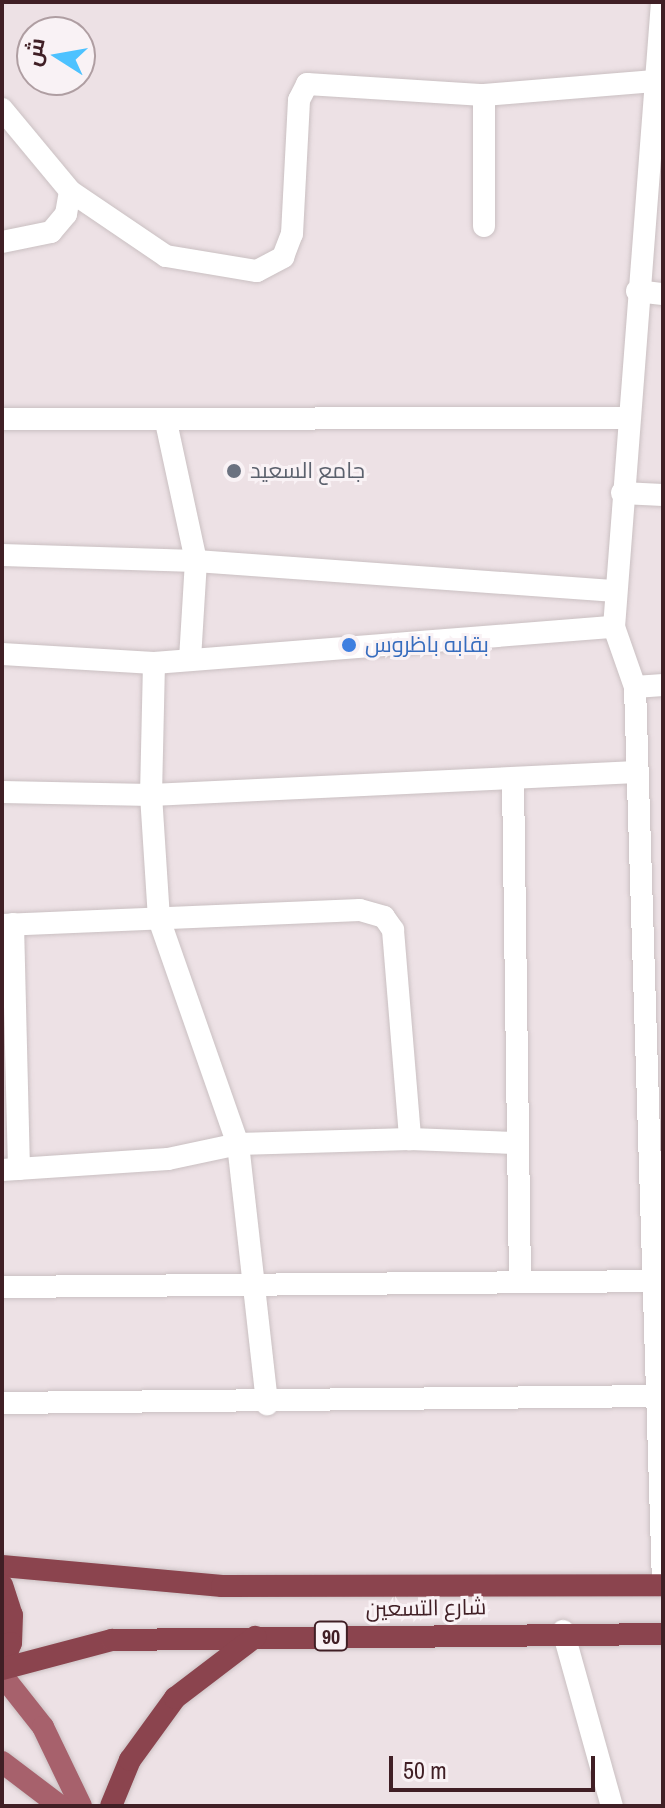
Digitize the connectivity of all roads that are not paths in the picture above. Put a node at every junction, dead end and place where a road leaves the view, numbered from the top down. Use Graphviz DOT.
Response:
graph roads {
  1 [pos="662,2"];
  2 [pos="654,81"];
  3 [pos="484,95"];
  4 [pos="2,109"];
  5 [pos="70,191"];
  6 [pos="484,226"];
  7 [pos="2,242"];
  8 [pos="637,291"];
  9 [pos="663,294"];
  10 [pos="627,418"];
  11 [pos="2,419"];
  12 [pos="166,422"];
  13 [pos="622,493"];
  14 [pos="663,495"];
  15 [pos="2,555"];
  16 [pos="196,561"];
  17 [pos="616,591"];
  18 [pos="614,627"];
  19 [pos="2,654"];
  20 [pos="190,660"];
  21 [pos="154,663"];
  22 [pos="663,685"];
  23 [pos="635,687"];
  24 [pos="636,772"];
  25 [pos="513,779"];
  26 [pos="2,792"];
  27 [pos="151,795"];
  28 [pos="159,919"];
  29 [pos="8,925"];
  30 [pos="410,1139"];
  31 [pos="516,1143"];
  32 [pos="238,1144"];
  33 [pos="10,1170"];
  34 [pos="520,1279"];
  35 [pos="656,1282"];
  36 [pos="257,1283"];
  37 [pos="2,1287"];
  38 [pos="661,1396"];
  39 [pos="2,1403"];
  40 [pos="267,1404"];
  41 [pos="2,1566"];
  42 [pos="2,1585"];
  43 [pos="663,1585"];
  44 [pos="563,1631"];
  45 [pos="663,1634"];
  46 [pos="255,1637"];
  47 [pos="2,1670"];
  48 [pos="2,1762"];
  49 [pos="60,1806"];
  50 [pos="81,1806"];
  51 [pos="111,1806"];
  52 [pos="612,1806"];
  1 -- 2 [label="street"];
  2 -- 3 [label="street"];
  2 -- 8 [label="street"];
  3 -- 5 [label="street"];
  3 -- 6 [label="street"];
  4 -- 5 [label="street"];
  5 -- 7 [label="street"];
  8 -- 9 [label="street"];
  8 -- 10 [label="street"];
  10 -- 12 [label="street"];
  10 -- 13 [label="street"];
  11 -- 12 [label="street"];
  12 -- 16 [label="street"];
  13 -- 14 [label="street"];
  13 -- 17 [label="street"];
  15 -- 16 [label="street"];
  16 -- 17 [label="street"];
  16 -- 20 [label="street"];
  17 -- 18 [label="street"];
  18 -- 20 [label="street"];
  18 -- 23 [label="street"];
  19 -- 21 [label="street"];
  20 -- 21 [label="street"];
  21 -- 27 [label="street"];
  22 -- 23 [label="street"];
  23 -- 24 [label="street"];
  24 -- 25 [label="street"];
  24 -- 35 [label="street"];
  25 -- 27 [label="street"];
  25 -- 31 [label="street"];
  26 -- 27 [label="street"];
  27 -- 28 [label="street"];
  28 -- 29 [label="street"];
  28 -- 30 [label="street"];
  28 -- 32 [label="street"];
  29 -- 33 [label="street"];
  30 -- 31 [label="street"];
  30 -- 32 [label="street"];
  31 -- 34 [label="street"];
  32 -- 33 [label="street"];
  32 -- 36 [label="street"];
  34 -- 35 [label="street"];
  34 -- 36 [label="street"];
  35 -- 38 [label="street"];
  36 -- 37 [label="street"];
  36 -- 40 [label="street"];
  38 -- 40 [label="street"];
  38 -- 43 [label="street"];
  39 -- 40 [label="street"];
  41 -- 43 [label="highway, شارع التسعين"];
  42 -- 47 [label="highway"];
  44 -- 45 [label="highway, شارع التسعين / 90"];
  44 -- 46 [label="highway, شارع التسعين / 90"];
  44 -- 52 [label="street"];
  46 -- 47 [label="highway, شارع التسعين / 90"];
  46 -- 51 [label="highway"];
  47 -- 50 [label="main road"];
  48 -- 49 [label="main road"];
}
